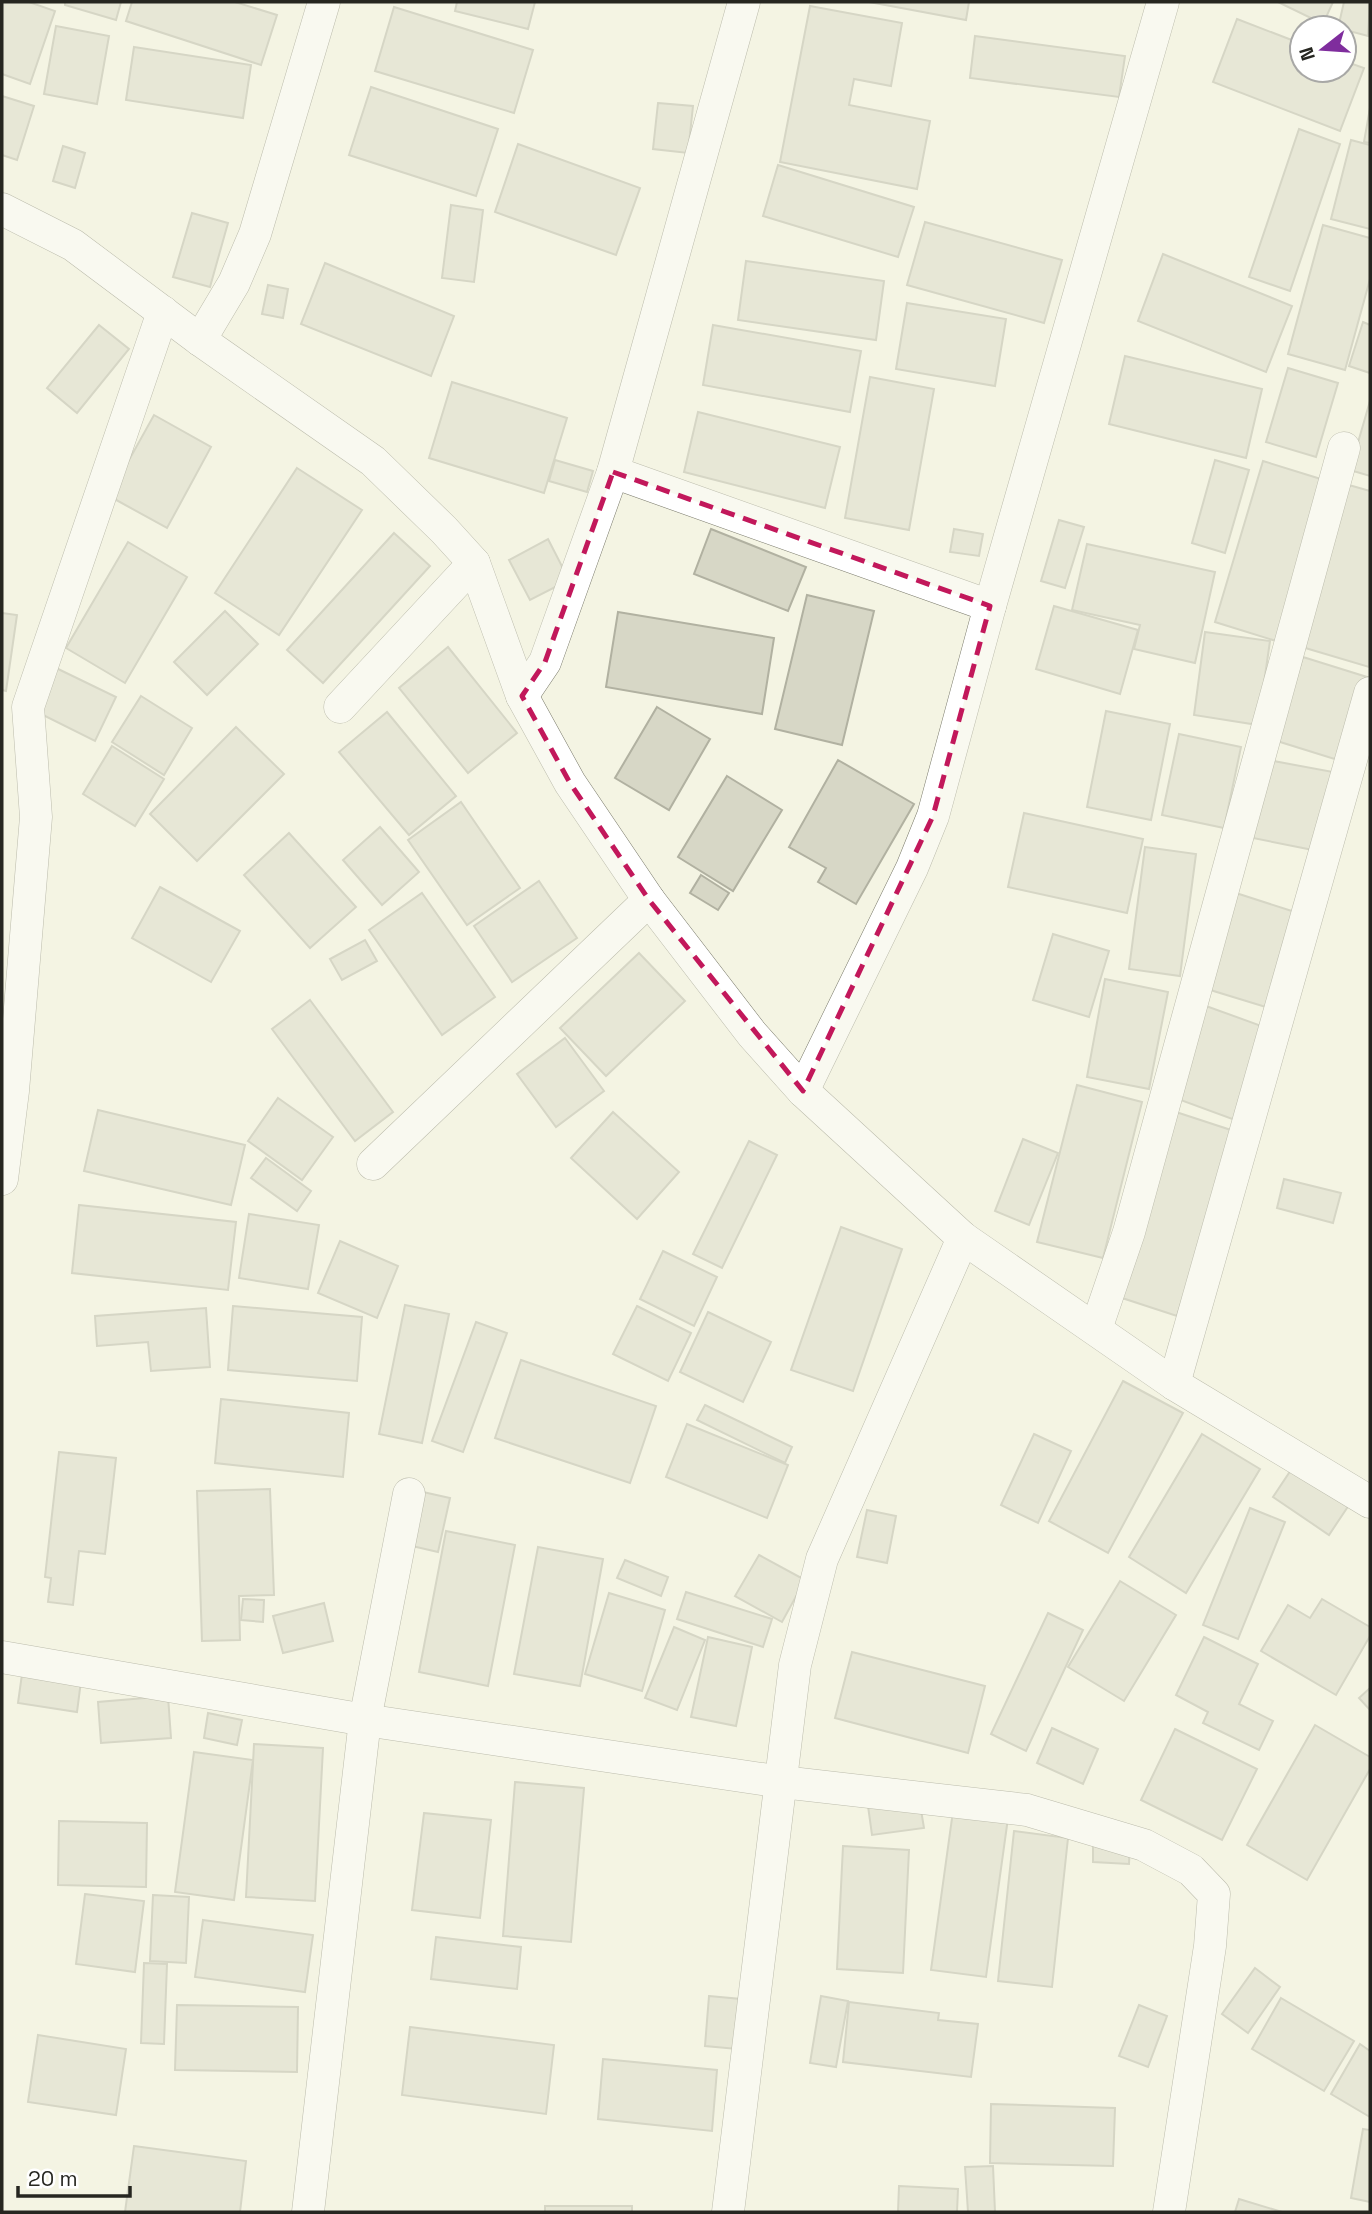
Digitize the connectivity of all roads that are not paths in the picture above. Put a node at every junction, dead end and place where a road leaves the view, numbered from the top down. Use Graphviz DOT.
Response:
graph roads {
  1 [pos="324,2"];
  2 [pos="744,2"];
  3 [pos="1163,2"];
  4 [pos="2,209"];
  5 [pos="163,312"];
  6 [pos="200,340"];
  7 [pos="1344,447"];
  8 [pos="613,472"];
  9 [pos="474,563"];
  10 [pos="990,606"];
  11 [pos="1370,693"];
  12 [pos="522,696"];
  13 [pos="340,707"];
  14 [pos="649,900"];
  15 [pos="803,1091"];
  16 [pos="373,1164"];
  17 [pos="2,1179"];
  18 [pos="963,1238"];
  19 [pos="1096,1329"];
  20 [pos="1174,1384"];
  21 [pos="409,1494"];
  22 [pos="1370,1502"];
  23 [pos="2,1657"];
  24 [pos="365,1720"];
  25 [pos="782,1782"];
  26 [pos="308,2212"];
  27 [pos="728,2212"];
  28 [pos="1169,2212"];
  1 -- 6 [label="street"];
  2 -- 8 [label="street"];
  3 -- 10 [label="street"];
  4 -- 5 [label="street"];
  5 -- 6 [label="street"];
  5 -- 17 [label="street"];
  6 -- 9 [label="street"];
  7 -- 19 [label="street"];
  8 -- 10 [label="street"];
  8 -- 12 [label="street"];
  9 -- 12 [label="street"];
  9 -- 13 [label="street"];
  10 -- 15 [label="street"];
  11 -- 20 [label="street"];
  12 -- 14 [label="street"];
  14 -- 15 [label="street"];
  14 -- 16 [label="street"];
  15 -- 18 [label="street"];
  18 -- 19 [label="street"];
  18 -- 25 [label="street"];
  19 -- 20 [label="street"];
  20 -- 22 [label="street"];
  21 -- 24 [label="street"];
  23 -- 24 [label="street"];
  24 -- 25 [label="street"];
  24 -- 26 [label="street"];
  25 -- 27 [label="street"];
  25 -- 28 [label="street"];
}
